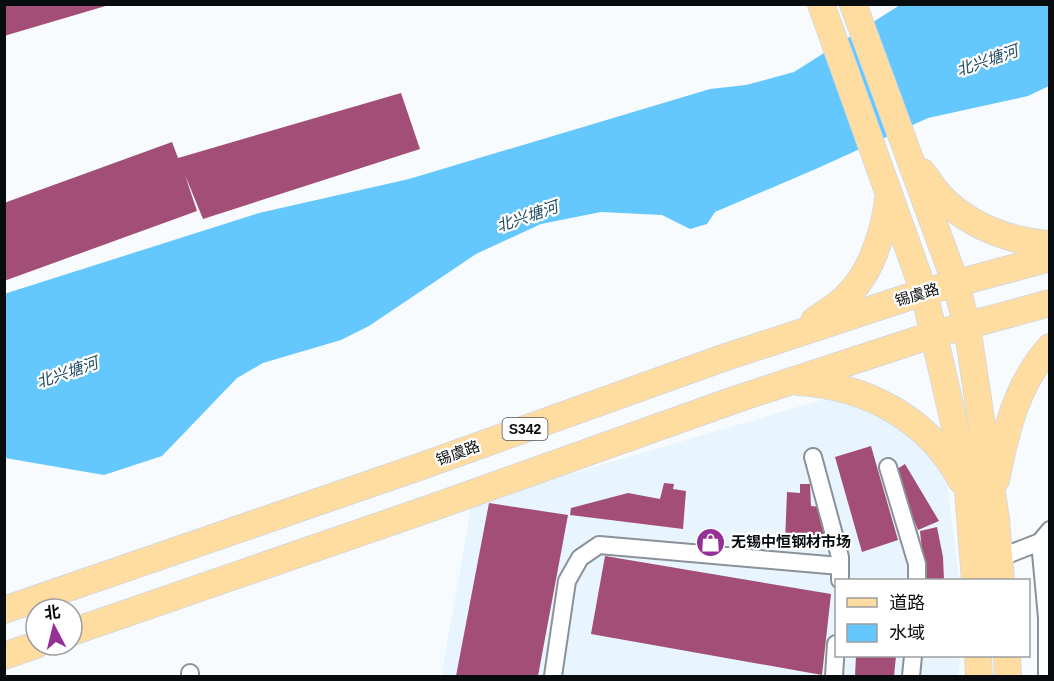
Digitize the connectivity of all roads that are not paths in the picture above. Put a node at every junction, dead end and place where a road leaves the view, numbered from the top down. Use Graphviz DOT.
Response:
graph roads {
  1 [pos="821,4"];
  2 [pos="855,13"];
  3 [pos="907,153"];
  4 [pos="889,195"];
  5 [pos="1050,244"];
  6 [pos="1050,258"];
  7 [pos="956,284"];
  8 [pos="924,292"];
  9 [pos="1050,303"];
  10 [pos="967,326"];
  11 [pos="797,334"];
  12 [pos="935,334"];
  13 [pos="1050,347"];
  14 [pos="789,382"];
  15 [pos="813,457"];
  16 [pos="888,467"];
  17 [pos="981,495"];
  18 [pos="1045,536"];
  19 [pos="1000,569"];
  20 [pos="840,573"];
  21 [pos="917,579"];
  22 [pos="975,579"];
  23 [pos="4,610"];
  24 [pos="84,628"];
  25 [pos="24,649"];
  26 [pos="4,656"];
  27 [pos="836,657"];
  28 [pos="913,657"];
  29 [pos="978,657"];
  30 [pos="1007,657"];
  31 [pos="554,676"];
  32 [pos="834,676"];
  33 [pos="911,676"];
  34 [pos="979,676"];
  35 [pos="1008,676"];
  36 [pos="1047,676"];
  1 -- 4 [label="main road"];
  2 -- 3 [label="main road"];
  3 -- 5 [label="main road"];
  3 -- 7 [label="main road"];
  4 -- 8 [label="main road"];
  4 -- 11 [label="main road"];
  6 -- 7 [label="main road, 锡虞路 / S342"];
  7 -- 8 [label="main road, 锡虞路 / S342"];
  7 -- 10 [label="main road"];
  8 -- 11 [label="main road, 锡虞路 / S342"];
  8 -- 12 [label="main road"];
  9 -- 10 [label="main road"];
  10 -- 12 [label="main road"];
  10 -- 17 [label="main road"];
  11 -- 23 [label="main road, 锡虞路 / S342"];
  12 -- 14 [label="main road"];
  12 -- 17 [label="main road"];
  13 -- 17 [label="main road"];
  14 -- 17 [label="main road"];
  14 -- 24 [label="main road"];
  15 -- 20 [label="street"];
  16 -- 21 [label="street"];
  17 -- 19 [label="main road"];
  17 -- 22 [label="main road"];
  18 -- 19 [label="street"];
  18 -- 36 [label="street"];
  20 -- 31 [label="street"];
  25 -- 26 [label="main road"];
  27 -- 32 [label="street"];
  28 -- 33 [label="street"];
  29 -- 34 [label="main road"];
  30 -- 35 [label="main road"];
}
